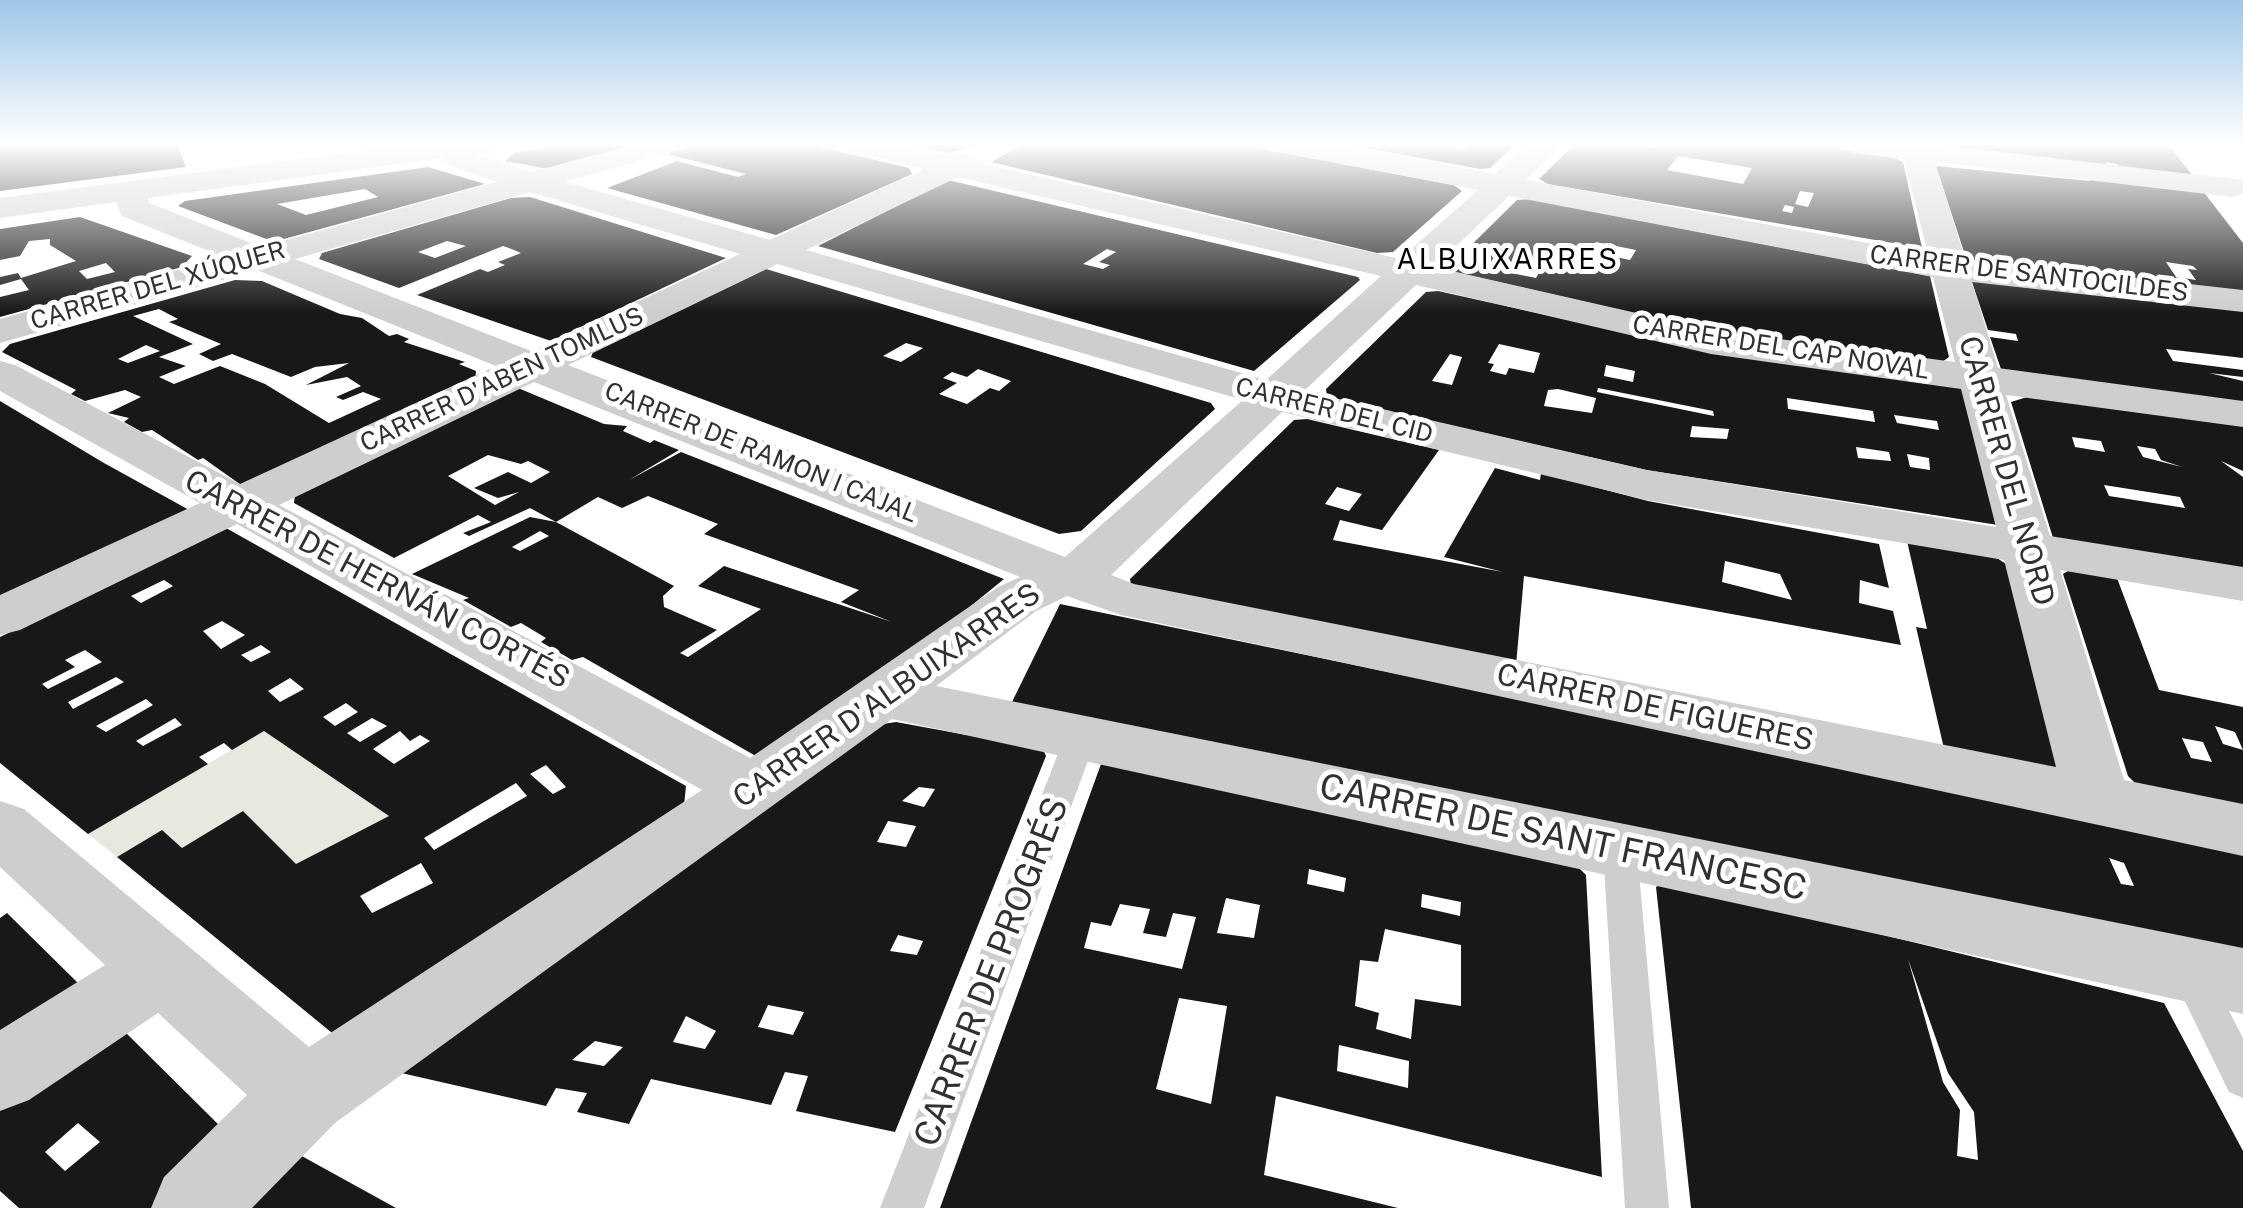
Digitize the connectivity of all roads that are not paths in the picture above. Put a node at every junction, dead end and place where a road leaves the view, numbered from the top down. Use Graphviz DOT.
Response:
graph roads {
  1 [pos="58,200"];
  2 [pos="132,200"];
  3 [pos="463,200"];
  4 [pos="595,200"];
  5 [pos="882,200"];
  6 [pos="1095,200"];
  7 [pos="1486,200"];
  8 [pos="1590,200"];
  9 [pos="1929,200"];
  10 [pos="0,208"];
  11 [pos="774,250"];
  12 [pos="260,257"];
  13 [pos="1946,268"];
  14 [pos="1406,274"];
  15 [pos="2243,300"];
  16 [pos="0,331"];
  17 [pos="537,364"];
  18 [pos="0,374"];
  19 [pos="1982,380"];
  20 [pos="1273,397"];
  21 [pos="2243,414"];
  22 [pos="238,505"];
  23 [pos="2030,548"];
  24 [pos="1071,575"];
  25 [pos="2243,584"];
  26 [pos="0,617"];
  27 [pos="882,696"];
  28 [pos="1081,736"];
  29 [pos="752,790"];
  30 [pos="2097,799"];
  31 [pos="0,827"];
  32 [pos="2243,830"];
  33 [pos="1620,850"];
  34 [pos="162,969"];
  35 [pos="2216,975"];
  36 [pos="0,1074"];
  37 [pos="2243,1079"];
  38 [pos="306,1096"];
  39 [pos="195,1208"];
  40 [pos="902,1208"];
  41 [pos="1647,1208"];
  1 -- 10 [label="street"];
  2 -- 12 [label="street, CARRER DE RAMON I CAJAL"];
  3 -- 12 [label="street, CARRER DEL XÚQUER"];
  4 -- 11 [label="street, CARRER DEL CID"];
  5 -- 11 [label="street, CARRER D'ABEN TOMLUS"];
  6 -- 14 [label="street, CARRER DEL CAP NOVAL"];
  7 -- 14 [label="street, CARRER D'ALBUIXARRES"];
  8 -- 13 [label="street, CARRER DE SANTOCILDES"];
  9 -- 13 [label="street, CARRER DEL NORD"];
  11 -- 17 [label="street, CARRER D'ABEN TOMLUS"];
  11 -- 20 [label="street, CARRER DEL CID"];
  12 -- 16 [label="street, CARRER DEL XÚQUER"];
  12 -- 17 [label="street, CARRER DE RAMON I CAJAL"];
  13 -- 15 [label="street, CARRER DE SANTOCILDES"];
  13 -- 19 [label="street, CARRER DEL NORD"];
  14 -- 19 [label="street, CARRER DEL CAP NOVAL"];
  14 -- 20 [label="street, CARRER D'ALBUIXARRES"];
  17 -- 22 [label="street, CARRER D'ABEN TOMLUS"];
  17 -- 24 [label="street, CARRER DE RAMON I CAJAL"];
  18 -- 22 [label="street, CARRER DE HERNÁN CORTÉS"];
  19 -- 21 [label="street, CARRER DEL CAP NOVAL"];
  19 -- 23 [label="street, CARRER DEL NORD"];
  20 -- 23 [label="street, CARRER DEL CID"];
  20 -- 24 [label="street, CARRER D'ALBUIXARRES"];
  22 -- 26 [label="street, CARRER D'ABEN TOMLUS"];
  22 -- 29 [label="street, CARRER DE HERNÁN CORTÉS"];
  23 -- 25 [label="street, CARRER DEL CID"];
  23 -- 30 [label="street, CARRER DEL NORD"];
  24 -- 27 [label="street, CARRER D'ALBUIXARRES"];
  24 -- 30 [label="street, CARRER DE FIGUERES"];
  27 -- 28 [label="street, CARRER DE SANT FRANCESC"];
  27 -- 29 [label="street, CARRER D'ALBUIXARRES"];
  28 -- 33 [label="street, CARRER DE SANT FRANCESC"];
  28 -- 40 [label="lane, CARRER DE PROGRÉS"];
  29 -- 38 [label="street, CARRER D'ALBUIXARRES"];
  30 -- 32 [label="street, CARRER DE FIGUERES"];
  31 -- 34 [label="street"];
  33 -- 35 [label="street, CARRER DE SANT FRANCESC"];
  33 -- 41 [label="lane"];
  34 -- 36 [label="street"];
  34 -- 38 [label="street"];
  35 -- 37 [label="lane"];
  38 -- 39 [label="street, CARRER D'ALBUIXARRES"];
}
